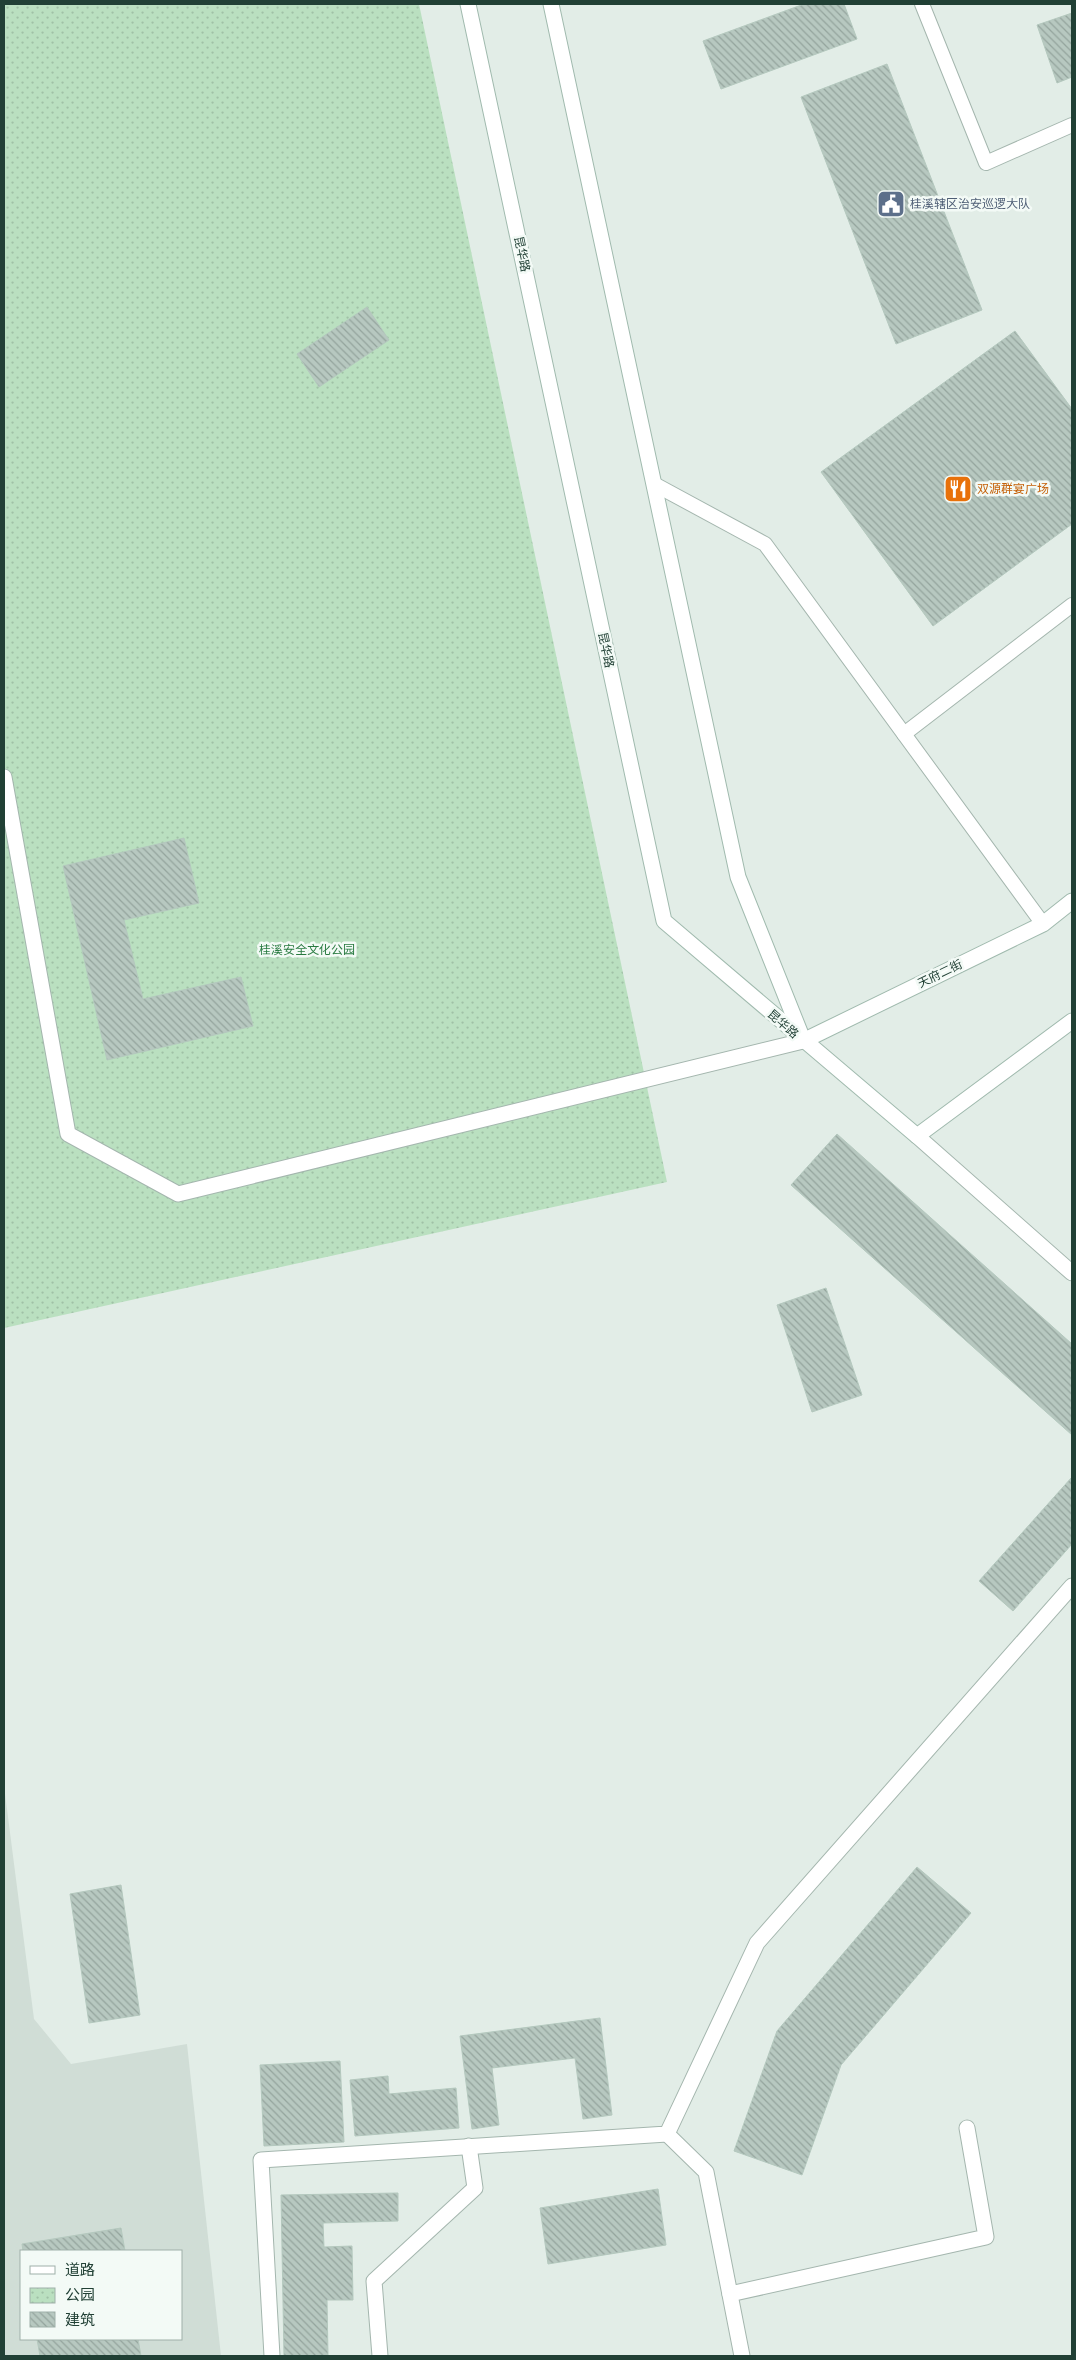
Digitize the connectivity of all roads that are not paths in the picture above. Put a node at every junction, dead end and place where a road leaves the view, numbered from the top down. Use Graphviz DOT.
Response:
graph roads {
  1 [pos="468,4"];
  2 [pos="551,4"];
  3 [pos="922,4"];
  4 [pos="1072,124"];
  5 [pos="654,484"];
  6 [pos="1072,605"];
  7 [pos="904,734"];
  8 [pos="4,777"];
  9 [pos="1072,901"];
  10 [pos="1043,924"];
  11 [pos="1072,1021"];
  12 [pos="803,1041"];
  13 [pos="917,1136"];
  14 [pos="1072,1273"];
  15 [pos="1072,1586"];
  16 [pos="967,2128"];
  17 [pos="667,2134"];
  18 [pos="468,2146"];
  19 [pos="730,2294"];
  20 [pos="272,2356"];
  21 [pos="380,2356"];
  22 [pos="742,2356"];
  1 -- 12 [label="street, 昆华路"];
  2 -- 5 [label="street, 昆华路"];
  3 -- 4 [label="lane"];
  5 -- 7 [label="lane"];
  5 -- 12 [label="street, 昆华路"];
  6 -- 7 [label="lane"];
  7 -- 10 [label="lane"];
  8 -- 12 [label="street, 天府二街"];
  9 -- 10 [label="street, 天府二街"];
  10 -- 12 [label="street, 天府二街"];
  11 -- 13 [label="street"];
  12 -- 13 [label="street"];
  13 -- 14 [label="street"];
  15 -- 17 [label="street"];
  16 -- 19 [label="street"];
  17 -- 18 [label="street"];
  17 -- 19 [label="street"];
  18 -- 20 [label="street"];
  18 -- 21 [label="street"];
  19 -- 22 [label="street"];
}
